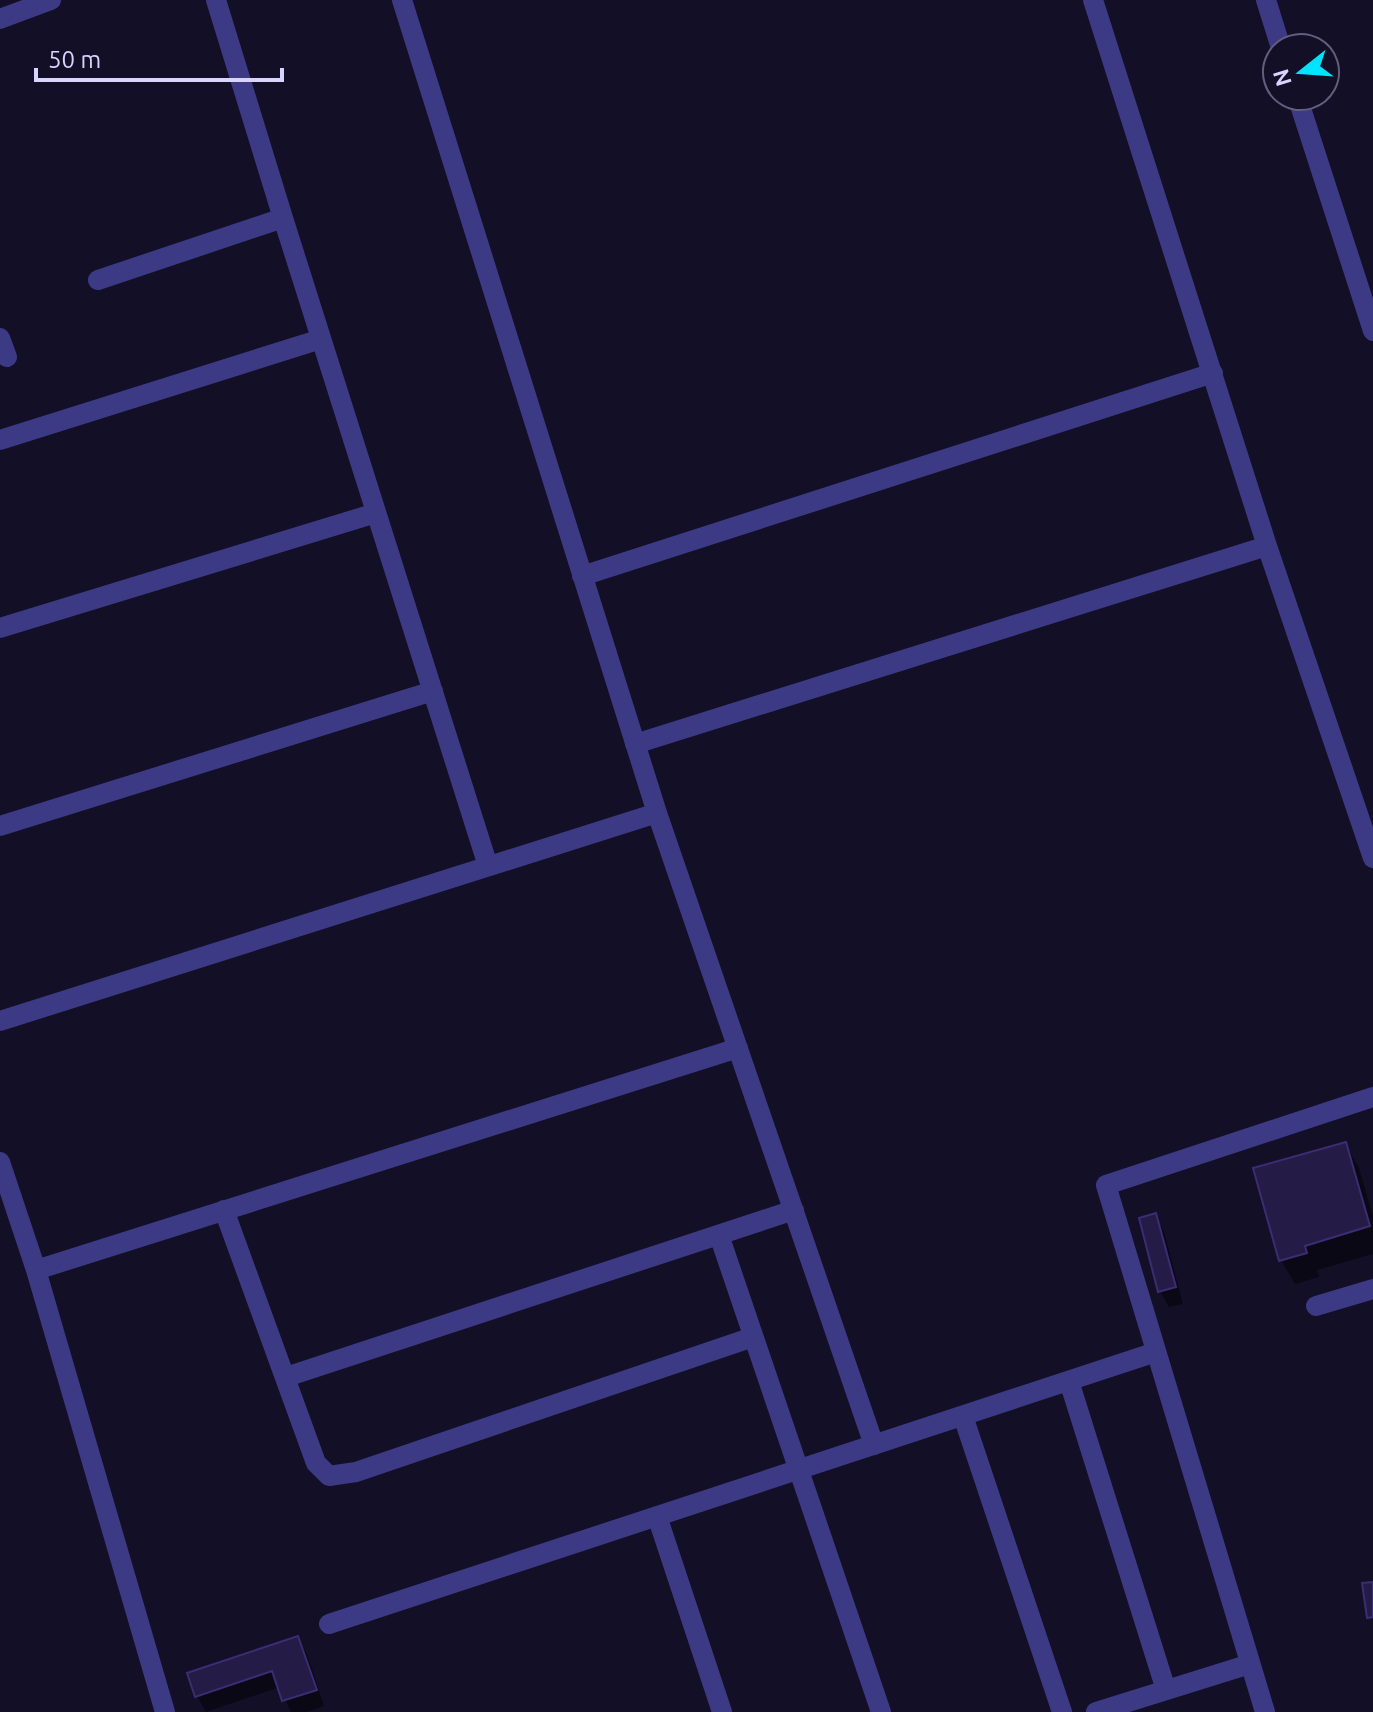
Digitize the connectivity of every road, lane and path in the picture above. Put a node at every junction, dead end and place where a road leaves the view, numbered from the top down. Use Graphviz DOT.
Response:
graph roads {
  1 [pos="51,0"];
  2 [pos="216,0"];
  3 [pos="402,0"];
  4 [pos="1093,0"];
  5 [pos="1266,0"];
  6 [pos="0,19"];
  7 [pos="1276,32"];
  8 [pos="1302,112"];
  9 [pos="283,218"];
  10 [pos="98,280"];
  11 [pos="1373,331"];
  12 [pos="321,339"];
  13 [pos="1213,373"];
  14 [pos="0,440"];
  15 [pos="376,513"];
  16 [pos="1267,546"];
  17 [pos="582,576"];
  18 [pos="0,628"];
  19 [pos="433,691"];
  20 [pos="635,744"];
  21 [pos="657,813"];
  22 [pos="0,826"];
  23 [pos="1373,858"];
  24 [pos="488,866"];
  25 [pos="0,1021"];
  26 [pos="738,1048"];
  27 [pos="1373,1097"];
  28 [pos="0,1162"];
  29 [pos="224,1210"];
  30 [pos="794,1210"];
  31 [pos="719,1235"];
  32 [pos="36,1270"];
  33 [pos="1373,1289"];
  34 [pos="1316,1306"];
  35 [pos="753,1337"];
  36 [pos="1156,1352"];
  37 [pos="286,1377"];
  38 [pos="1069,1381"];
  39 [pos="963,1416"];
  40 [pos="874,1445"];
  41 [pos="799,1470"];
  42 [pos="657,1516"];
  43 [pos="329,1624"];
  44 [pos="1250,1664"];
  45 [pos="1166,1690"];
  46 [pos="165,1712"];
  47 [pos="722,1712"];
  48 [pos="881,1712"];
  49 [pos="1062,1712"];
  50 [pos="1096,1712"];
  51 [pos="1265,1712"];
  1 -- 6 [label="street"];
  2 -- 9 [label="street"];
  3 -- 17 [label="street"];
  4 -- 13 [label="street"];
  5 -- 7 [label="street"];
  8 -- 11 [label="street"];
  9 -- 10 [label="street"];
  9 -- 12 [label="street"];
  12 -- 14 [label="street"];
  12 -- 15 [label="street"];
  13 -- 16 [label="street"];
  13 -- 17 [label="street"];
  15 -- 18 [label="street"];
  15 -- 19 [label="street"];
  16 -- 20 [label="street"];
  16 -- 23 [label="street"];
  17 -- 20 [label="street"];
  19 -- 22 [label="street"];
  19 -- 24 [label="street"];
  20 -- 21 [label="street"];
  21 -- 24 [label="street"];
  21 -- 26 [label="street"];
  24 -- 25 [label="street"];
  26 -- 29 [label="street"];
  26 -- 30 [label="street"];
  27 -- 36 [label="street"];
  28 -- 32 [label="street"];
  29 -- 32 [label="street"];
  29 -- 37 [label="street"];
  30 -- 31 [label="street"];
  30 -- 40 [label="street"];
  31 -- 35 [label="street"];
  31 -- 37 [label="street"];
  32 -- 46 [label="street"];
  33 -- 34 [label="street"];
  35 -- 37 [label="street"];
  35 -- 41 [label="street"];
  36 -- 38 [label="street"];
  36 -- 44 [label="street"];
  38 -- 39 [label="street"];
  38 -- 45 [label="street"];
  39 -- 40 [label="street"];
  39 -- 49 [label="street"];
  40 -- 41 [label="street"];
  41 -- 42 [label="street"];
  41 -- 48 [label="street"];
  42 -- 43 [label="street"];
  42 -- 47 [label="street"];
  44 -- 45 [label="street"];
  44 -- 51 [label="street"];
  45 -- 50 [label="street"];
}
